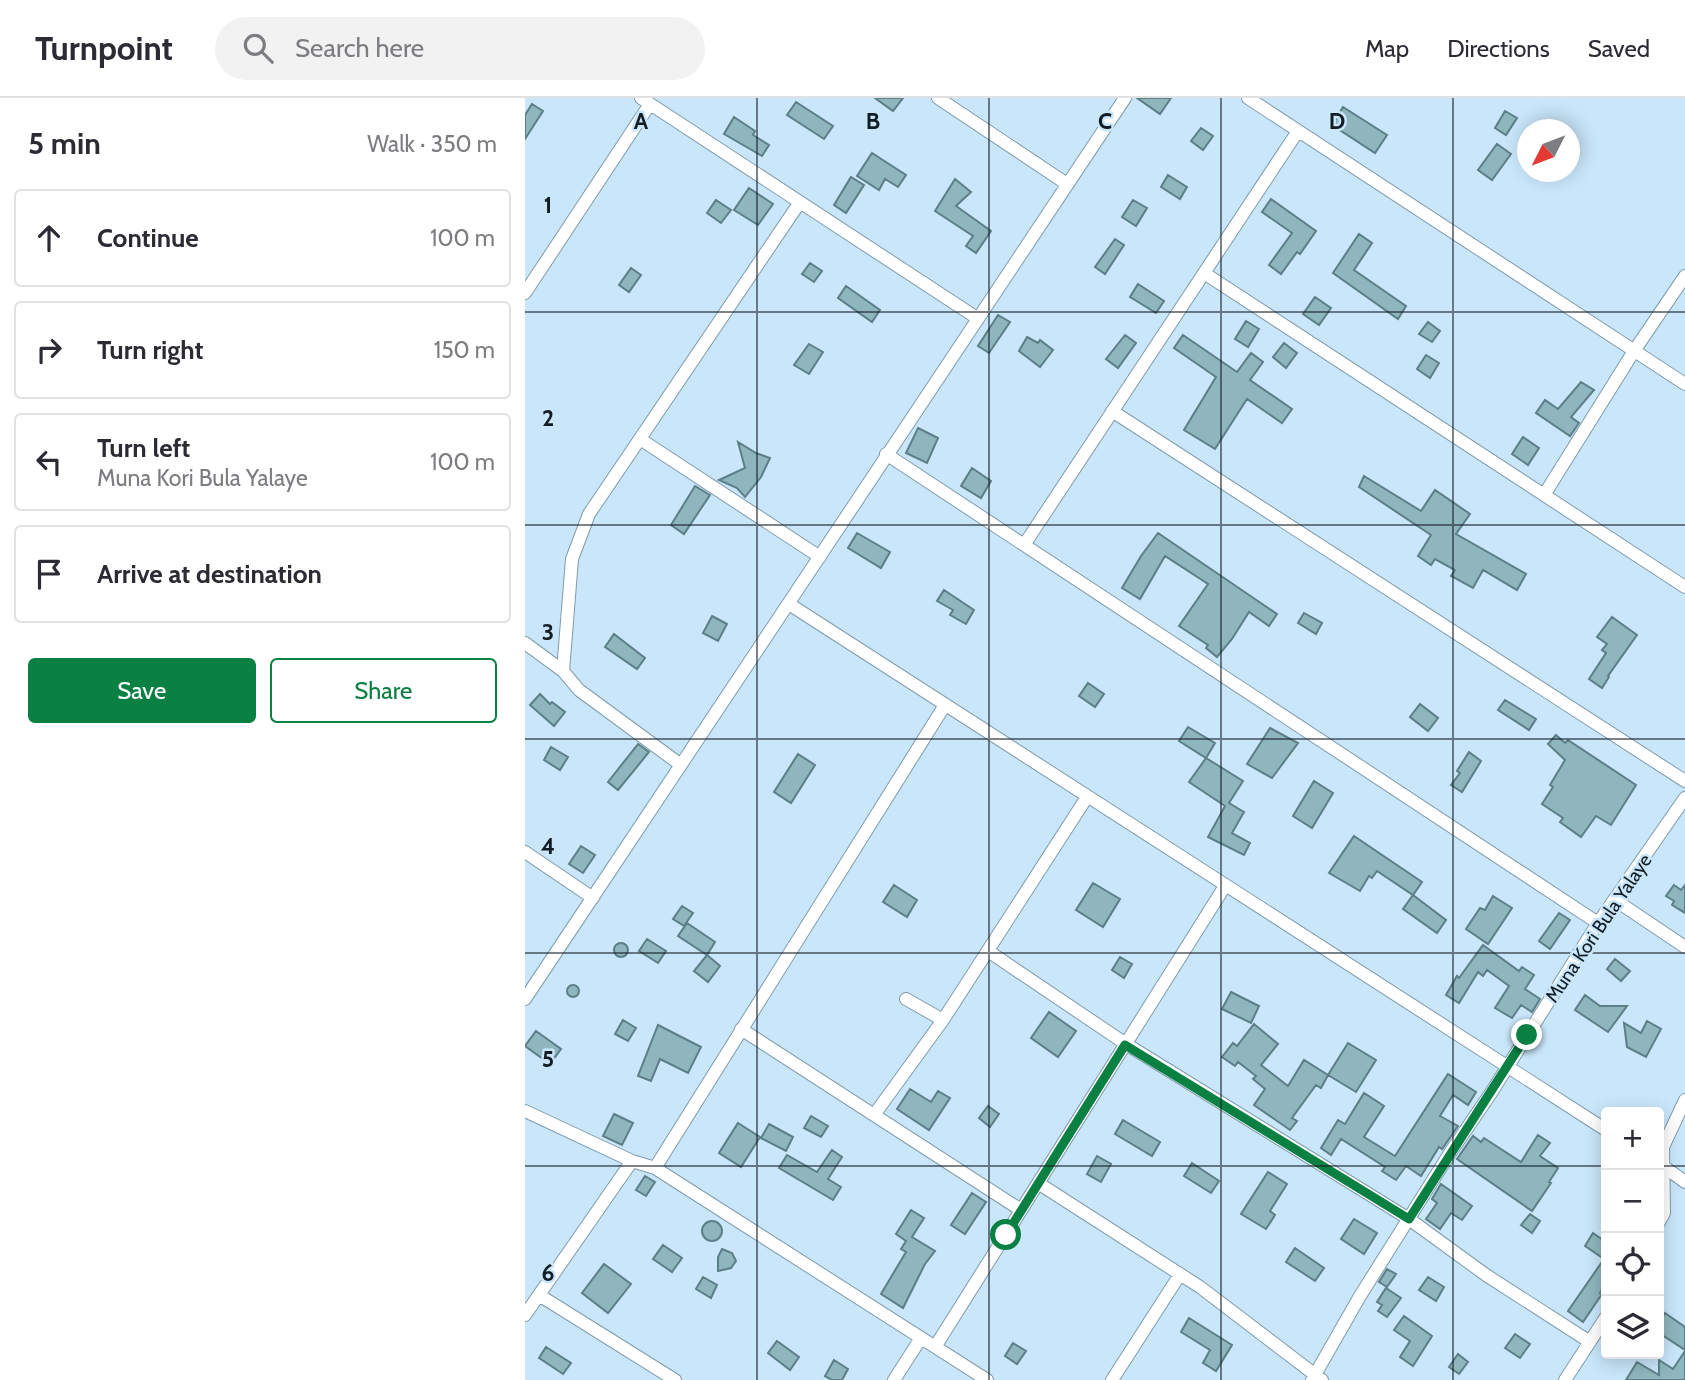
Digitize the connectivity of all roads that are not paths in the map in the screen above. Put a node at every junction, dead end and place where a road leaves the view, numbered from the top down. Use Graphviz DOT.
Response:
graph roads {
  1 [pos="938,98"];
  2 [pos="1125,98"];
  3 [pos="1248,98"];
  4 [pos="646,101"];
  5 [pos="1298,131"];
  6 [pos="1067,184"];
  7 [pos="800,202"];
  8 [pos="1204,273"];
  9 [pos="1685,276"];
  10 [pos="525,293"];
  11 [pos="977,318"];
  12 [pos="1634,351"];
  13 [pos="1685,384"];
  14 [pos="1112,411"];
  15 [pos="640,439"];
  16 [pos="886,454"];
  17 [pos="1543,495"];
  18 [pos="1024,545"];
  19 [pos="820,557"];
  20 [pos="1685,587"];
  21 [pos="789,604"];
  22 [pos="525,643"];
  23 [pos="563,671"];
  24 [pos="944,705"];
  25 [pos="681,765"];
  26 [pos="1685,782"];
  27 [pos="1087,797"];
  28 [pos="1684,801"];
  29 [pos="525,852"];
  30 [pos="1225,886"];
  31 [pos="593,898"];
  32 [pos="1615,900"];
  33 [pos="1598,923"];
  34 [pos="1685,947"];
  35 [pos="988,951"];
  36 [pos="525,999"];
  37 [pos="906,999"];
  38 [pos="943,1020"];
  39 [pos="741,1029"];
  40 [pos="1125,1045"];
  41 [pos="1507,1068"];
  42 [pos="1685,1100"];
  43 [pos="525,1111"];
  44 [pos="874,1115"];
  45 [pos="1601,1127"];
  46 [pos="1664,1145"];
  47 [pos="632,1161"];
  48 [pos="1664,1166"];
  49 [pos="655,1168"];
  50 [pos="1685,1182"];
  51 [pos="1038,1183"];
  52 [pos="1021,1209"];
  53 [pos="1409,1219"];
  54 [pos="1179,1276"];
  55 [pos="539,1295"];
  56 [pos="525,1314"];
  57 [pos="1601,1325"];
  58 [pos="921,1338"];
  59 [pos="1590,1342"];
  60 [pos="935,1347"];
  61 [pos="897,1375"];
  62 [pos="1317,1379"];
  63 [pos="675,1380"];
  64 [pos="884,1380"];
  65 [pos="987,1380"];
  66 [pos="1112,1380"];
  67 [pos="1565,1380"];
  1 -- 6 [label="street"];
  2 -- 6 [label="street"];
  3 -- 5 [label="street"];
  4 -- 7 [label="street"];
  4 -- 10 [label="street"];
  5 -- 8 [label="street"];
  5 -- 12 [label="street"];
  6 -- 11 [label="street"];
  7 -- 11 [label="street"];
  7 -- 15 [label="street"];
  8 -- 14 [label="street"];
  8 -- 17 [label="street"];
  9 -- 12 [label="street"];
  11 -- 16 [label="street"];
  12 -- 13 [label="street"];
  12 -- 17 [label="street"];
  14 -- 18 [label="street"];
  14 -- 26 [label="street"];
  15 -- 19 [label="street"];
  15 -- 23 [label="street"];
  16 -- 18 [label="street"];
  16 -- 19 [label="street"];
  17 -- 20 [label="street"];
  18 -- 33 [label="street"];
  19 -- 21 [label="street"];
  21 -- 24 [label="street"];
  21 -- 25 [label="street"];
  22 -- 23 [label="street"];
  23 -- 25 [label="street"];
  24 -- 27 [label="street"];
  24 -- 39 [label="street"];
  25 -- 31 [label="street"];
  27 -- 30 [label="street"];
  27 -- 35 [label="street"];
  28 -- 32 [label="street, Muna Kori Bula Yalaye"];
  29 -- 31 [label="street"];
  30 -- 40 [label="street"];
  30 -- 41 [label="street"];
  31 -- 36 [label="street"];
  32 -- 33 [label="street, Muna Kori Bula Yalaye"];
  32 -- 34 [label="street"];
  33 -- 41 [label="street, Muna Kori Bula Yalaye"];
  35 -- 38 [label="street"];
  35 -- 40 [label="street"];
  37 -- 38 [label="street"];
  38 -- 44 [label="street"];
  39 -- 44 [label="street"];
  39 -- 49 [label="street"];
  40 -- 51 [label="street"];
  40 -- 53 [label="street"];
  41 -- 45 [label="street"];
  41 -- 53 [label="street, Muna Kori Bula Yalaye"];
  42 -- 46 [label="street"];
  43 -- 47 [label="street"];
  44 -- 52 [label="street"];
  47 -- 49 [label="street"];
  47 -- 55 [label="street"];
  48 -- 50 [label="street"];
  49 -- 58 [label="street"];
  51 -- 52 [label="street"];
  51 -- 54 [label="street"];
  52 -- 60 [label="street"];
  53 -- 59 [label="street"];
  53 -- 62 [label="street, Muna Kori Bula Yalaye"];
  54 -- 62 [label="street"];
  54 -- 66 [label="street"];
  55 -- 56 [label="street"];
  55 -- 63 [label="street"];
  57 -- 59 [label="street"];
  58 -- 60 [label="street"];
  58 -- 61 [label="street"];
  59 -- 67 [label="street"];
  60 -- 65 [label="street"];
  61 -- 64 [label="street"];
}
